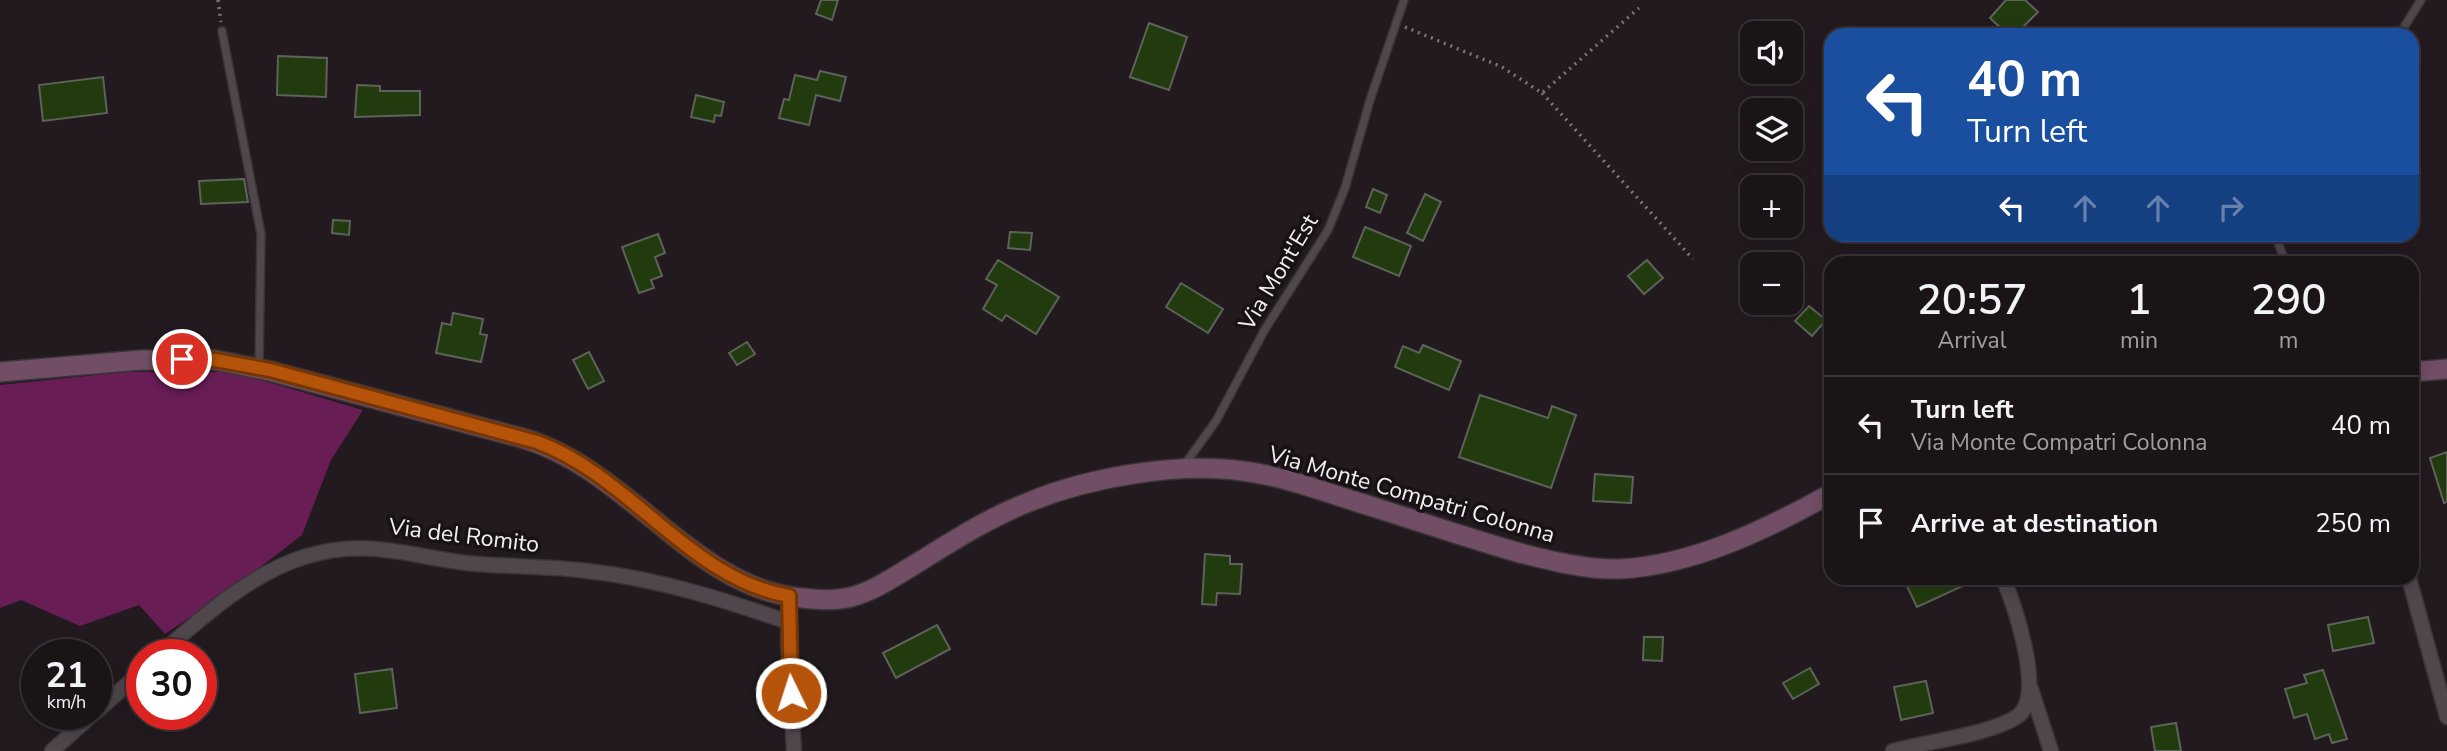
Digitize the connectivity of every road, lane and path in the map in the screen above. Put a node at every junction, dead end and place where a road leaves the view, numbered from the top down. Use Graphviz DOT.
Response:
graph roads {
  1 [pos="218,0"];
  2 [pos="1404,0"];
  3 [pos="2421,0"];
  4 [pos="1639,8"];
  5 [pos="1396,23"];
  6 [pos="2403,28"];
  7 [pos="222,31"];
  8 [pos="1542,93"];
  9 [pos="1693,259"];
  10 [pos="259,368"];
  11 [pos="2447,369"];
  12 [pos="2419,371"];
  13 [pos="0,372"];
  14 [pos="1180,470"];
  15 [pos="1824,497"];
  16 [pos="2005,585"];
  17 [pos="2411,585"];
  18 [pos="789,596"];
  19 [pos="788,622"];
  20 [pos="178,639"];
  21 [pos="126,685"];
  22 [pos="2031,689"];
  23 [pos="112,698"];
  24 [pos="2447,717"];
  25 [pos="76,730"];
  26 [pos="52,751"];
  27 [pos="793,751"];
  28 [pos="1894,751"];
  29 [pos="2051,751"];
  1 -- 7 [label="path"];
  2 -- 5 [label="lane, Via Mont'Est"];
  3 -- 6 [label="lane"];
  4 -- 8 [label="path"];
  5 -- 8 [label="path"];
  5 -- 14 [label="lane, Via Mont'Est"];
  7 -- 10 [label="lane"];
  8 -- 9 [label="path"];
  10 -- 13 [label="street, Via Monte Compatri Colonna"];
  10 -- 18 [label="street, Via Monte Compatri Colonna"];
  11 -- 12 [label="street"];
  14 -- 15 [label="street, Via Monte Compatri Colonna"];
  14 -- 18 [label="street, Via Monte Compatri Colonna"];
  16 -- 22 [label="street"];
  17 -- 24 [label="street"];
  18 -- 19 [label="street"];
  19 -- 20 [label="street, Via del Romito"];
  19 -- 27 [label="street"];
  21 -- 23 [label="street"];
  22 -- 28 [label="street"];
  22 -- 29 [label="street"];
  25 -- 26 [label="street"];
}
